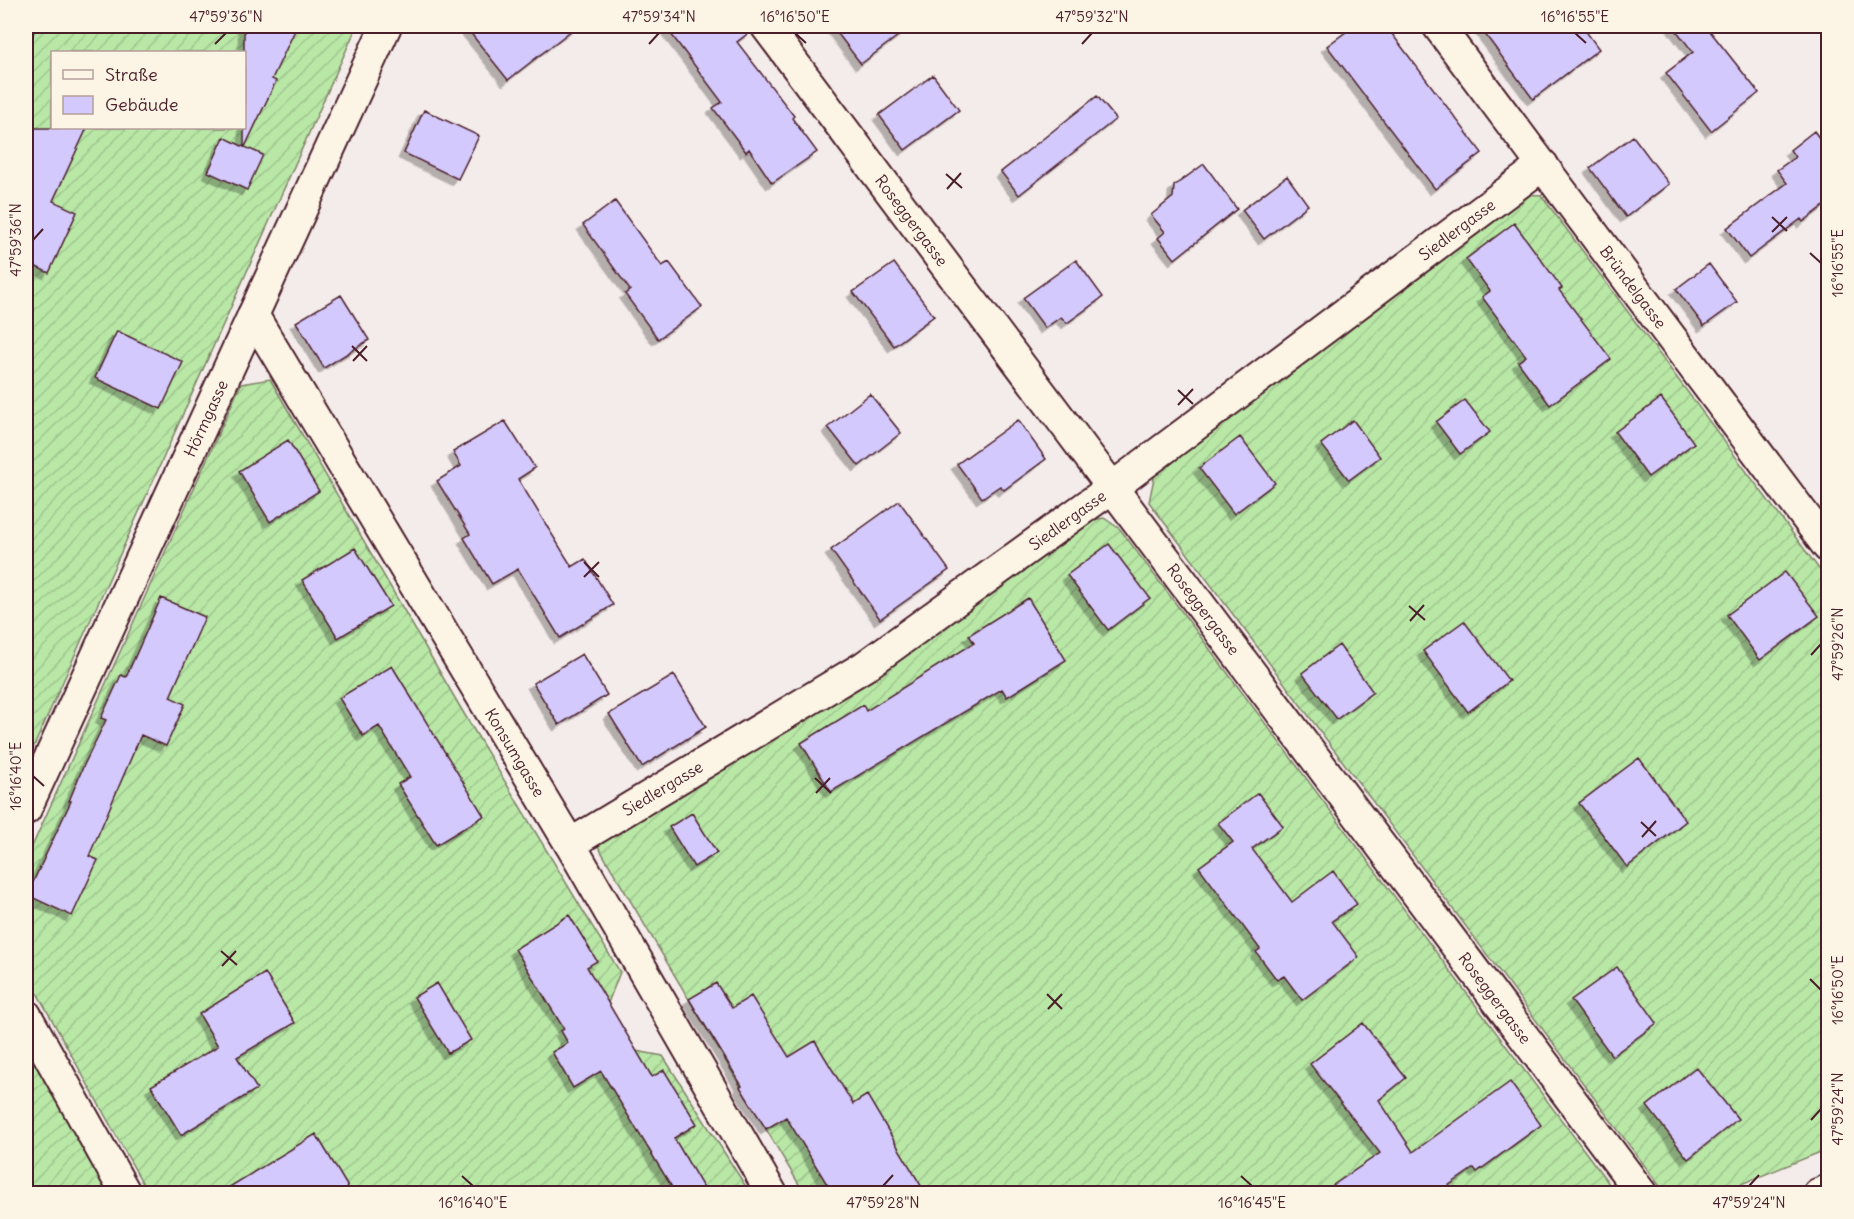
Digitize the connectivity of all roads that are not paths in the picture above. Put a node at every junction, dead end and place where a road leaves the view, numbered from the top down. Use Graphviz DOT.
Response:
graph roads {
  1 [pos="386,26"];
  2 [pos="766,26"];
  3 [pos="1438,26"];
  4 [pos="1543,165"];
  5 [pos="253,315"];
  6 [pos="1113,487"];
  7 [pos="1828,548"];
  8 [pos="26,809"];
  9 [pos="570,844"];
  10 [pos="26,1015"];
  11 [pos="1828,1190"];
  12 [pos="126,1194"];
  13 [pos="772,1194"];
  14 [pos="1642,1194"];
  15 [pos="1818,1194"];
  1 -- 5 [label="street, Hörmgasse"];
  2 -- 6 [label="street, Roseggergasse"];
  3 -- 4 [label="street, Bründelgasse"];
  4 -- 6 [label="street, Siedlergasse"];
  4 -- 7 [label="street, Bründelgasse"];
  5 -- 8 [label="street, Hörmgasse"];
  5 -- 9 [label="street, Konsumgasse"];
  6 -- 9 [label="street, Siedlergasse"];
  6 -- 14 [label="street, Roseggergasse"];
  9 -- 13 [label="street, Konsumgasse"];
  10 -- 12 [label="street"];
  11 -- 15 [label="street"];
}
